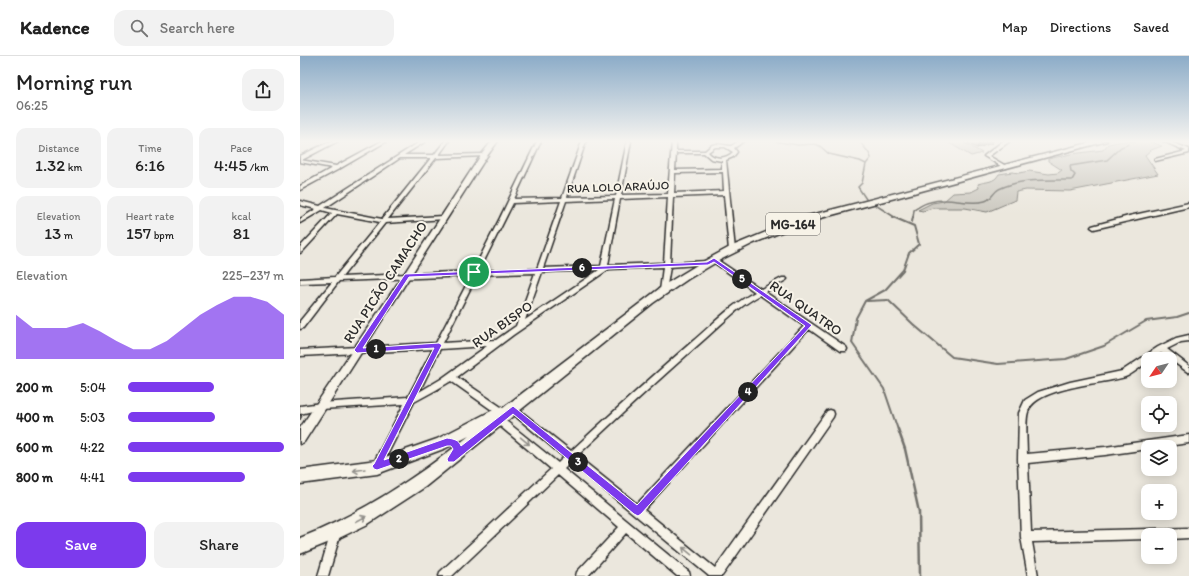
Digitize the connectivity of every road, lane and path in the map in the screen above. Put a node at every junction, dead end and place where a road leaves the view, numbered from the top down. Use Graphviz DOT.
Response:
graph roads {
  1 [pos="324,165"];
  2 [pos="342,165"];
  3 [pos="384,165"];
  4 [pos="427,165"];
  5 [pos="477,165"];
  6 [pos="527,165"];
  7 [pos="575,165"];
  8 [pos="624,165"];
  9 [pos="673,165"];
  10 [pos="725,165"];
  11 [pos="1001,165"];
  12 [pos="1011,165"];
  13 [pos="1004,167"];
  14 [pos="337,168"];
  15 [pos="725,170"];
  16 [pos="672,172"];
  17 [pos="300,188"];
  18 [pos="726,192"];
  19 [pos="670,195"];
  20 [pos="618,196"];
  21 [pos="564,198"];
  22 [pos="511,200"];
  23 [pos="300,203"];
  24 [pos="1189,205"];
  25 [pos="322,208"];
  26 [pos="336,212"];
  27 [pos="443,218"];
  28 [pos="300,221"];
  29 [pos="384,222"];
  30 [pos="1094,227"];
  31 [pos="732,250"];
  32 [pos="300,251"];
  33 [pos="711,261"];
  34 [pos="667,264"];
  35 [pos="606,267"];
  36 [pos="539,270"];
  37 [pos="474,272"];
  38 [pos="407,276"];
  39 [pos="784,279"];
  40 [pos="337,280"];
  41 [pos="300,281"];
  42 [pos="663,291"];
  43 [pos="760,292"];
  44 [pos="809,325"];
  45 [pos="300,326"];
  46 [pos="519,328"];
  47 [pos="1189,338"];
  48 [pos="496,343"];
  49 [pos="439,345"];
  50 [pos="843,349"];
  51 [pos="1161,349"];
  52 [pos="357,350"];
  53 [pos="300,353"];
  54 [pos="1189,370"];
  55 [pos="451,377"];
  56 [pos="410,400"];
  57 [pos="321,406"];
  58 [pos="300,410"];
  59 [pos="502,414"];
  60 [pos="830,414"];
  61 [pos="300,438"];
  62 [pos="1189,439"];
  63 [pos="441,444"];
  64 [pos="571,457"];
  65 [pos="451,459"];
  66 [pos="1023,459"];
  67 [pos="377,466"];
  68 [pos="558,469"];
  69 [pos="300,478"];
  70 [pos="638,511"];
  71 [pos="626,526"];
  72 [pos="336,532"];
  73 [pos="1189,533"];
  74 [pos="1026,537"];
  75 [pos="300,546"];
  76 [pos="323,576"];
  77 [pos="444,576"];
  78 [pos="581,576"];
  79 [pos="685,576"];
  80 [pos="717,576"];
  81 [pos="1033,576"];
  1 -- 14 [label="street"];
  2 -- 14 [label="street"];
  3 -- 25 [label="street"];
  4 -- 29 [label="street"];
  5 -- 27 [label="street, RUA PICÃO CAMACHO"];
  6 -- 22 [label="street"];
  7 -- 21 [label="street"];
  8 -- 20 [label="street"];
  9 -- 16 [label="street"];
  10 -- 15 [label="street"];
  11 -- 13 [label="street"];
  12 -- 13 [label="main road, MG-164"];
  13 -- 31 [label="main road, MG-164"];
  14 -- 17 [label="street"];
  15 -- 16 [label="street"];
  15 -- 18 [label="street"];
  16 -- 19 [label="street"];
  18 -- 19 [label="street, RUA LOLO ARAÚJO"];
  18 -- 31 [label="street"];
  19 -- 20 [label="street, RUA LOLO ARAÚJO"];
  19 -- 34 [label="street"];
  20 -- 21 [label="street, RUA LOLO ARAÚJO"];
  20 -- 35 [label="street"];
  21 -- 22 [label="street, RUA LOLO ARAÚJO"];
  21 -- 36 [label="street"];
  22 -- 37 [label="street"];
  23 -- 25 [label="street"];
  24 -- 30 [label="street"];
  25 -- 26 [label="street"];
  25 -- 28 [label="street"];
  26 -- 29 [label="street"];
  26 -- 32 [label="street"];
  27 -- 29 [label="street"];
  27 -- 38 [label="street, RUA PICÃO CAMACHO"];
  29 -- 40 [label="street"];
  31 -- 33 [label="main road, MG-164"];
  33 -- 34 [label="street"];
  33 -- 42 [label="main road, MG-164"];
  33 -- 43 [label="street, RUA QUATRO"];
  34 -- 35 [label="street"];
  34 -- 42 [label="street"];
  35 -- 36 [label="street"];
  35 -- 46 [label="street, RUA BISPO"];
  36 -- 37 [label="street"];
  36 -- 46 [label="street"];
  37 -- 38 [label="street"];
  37 -- 49 [label="street"];
  38 -- 40 [label="street"];
  38 -- 52 [label="street, RUA PICÃO CAMACHO"];
  39 -- 43 [label="street"];
  40 -- 41 [label="street"];
  40 -- 45 [label="street"];
  42 -- 59 [label="main road, MG-164"];
  43 -- 44 [label="street, RUA QUATRO"];
  43 -- 64 [label="street"];
  44 -- 50 [label="street, RUA QUATRO"];
  44 -- 70 [label="street"];
  46 -- 48 [label="street, RUA BISPO"];
  47 -- 51 [label="street"];
  48 -- 49 [label="street"];
  48 -- 55 [label="street, RUA BISPO"];
  49 -- 52 [label="street"];
  49 -- 56 [label="street"];
  51 -- 54 [label="street"];
  51 -- 66 [label="street"];
  52 -- 53 [label="street"];
  52 -- 57 [label="street, RUA PICÃO CAMACHO"];
  55 -- 56 [label="street, RUA BISPO"];
  55 -- 59 [label="street"];
  56 -- 57 [label="street"];
  56 -- 67 [label="street"];
  57 -- 58 [label="street"];
  57 -- 61 [label="street, RUA PICÃO CAMACHO"];
  59 -- 63 [label="main road"];
  59 -- 64 [label="street"];
  59 -- 65 [label="main road"];
  59 -- 68 [label="street, one-way"];
  60 -- 80 [label="street"];
  62 -- 66 [label="street"];
  63 -- 65 [label="main road"];
  63 -- 67 [label="main road"];
  64 -- 68 [label="street"];
  64 -- 70 [label="street"];
  72 -- 65 [label="main road, one-way"];
  66 -- 74 [label="street"];
  67 -- 69 [label="main road, one-way"];
  68 -- 71 [label="street"];
  68 -- 77 [label="street"];
  80 -- 70 [label="street, one-way"];
  71 -- 78 [label="street"];
  71 -- 79 [label="street"];
  72 -- 75 [label="main road"];
  72 -- 76 [label="street"];
  73 -- 74 [label="street"];
  74 -- 81 [label="street"];
}
